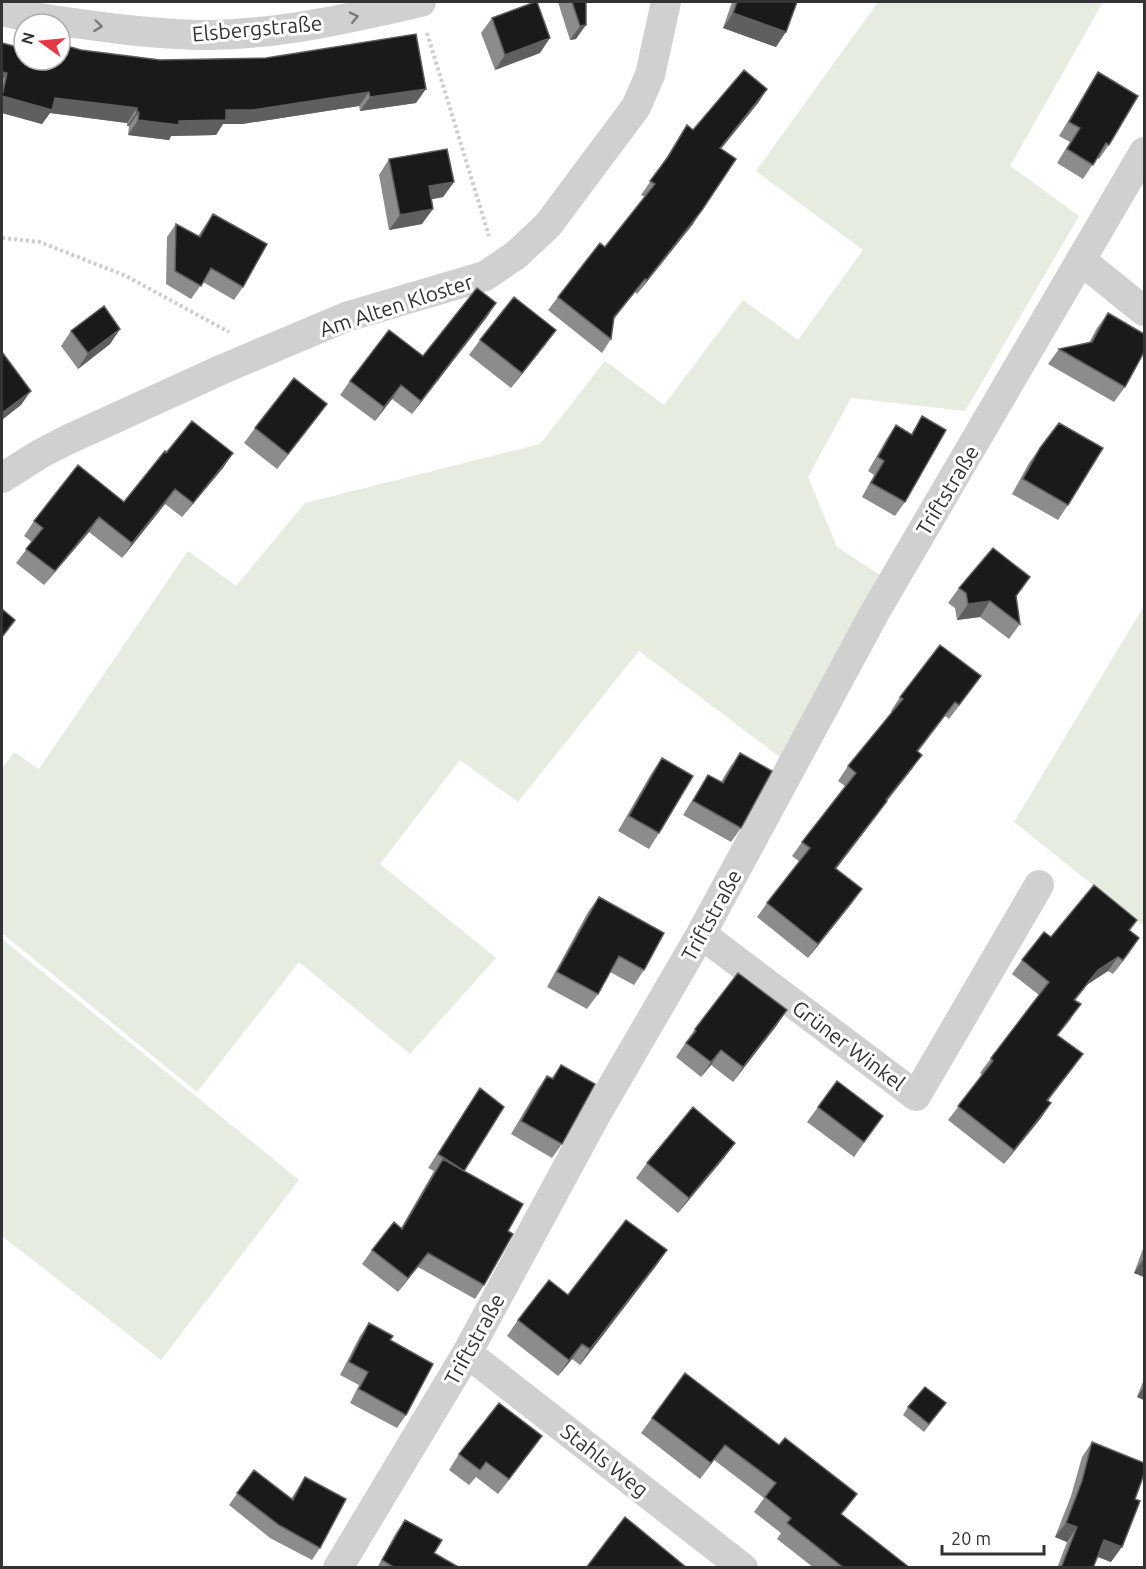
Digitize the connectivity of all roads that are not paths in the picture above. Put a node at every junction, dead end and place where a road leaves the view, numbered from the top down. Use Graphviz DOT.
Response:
graph roads {
  1 [pos="419,2"];
  2 [pos="666,2"];
  3 [pos="14,9"];
  4 [pos="1144,152"];
  5 [pos="1082,261"];
  6 [pos="1144,311"];
  7 [pos="2,478"];
  8 [pos="1039,885"];
  9 [pos="701,934"];
  10 [pos="467,1353"];
  11 [pos="338,1568"];
  12 [pos="743,1568"];
  3 -- 1 [label="street, Elsbergstraße, one-way"];
  2 -- 7 [label="street, Am Alten Kloster"];
  4 -- 5 [label="street, Triftstraße"];
  5 -- 6 [label="street"];
  5 -- 9 [label="street, Triftstraße"];
  8 -- 9 [label="street, Grüner Winkel"];
  9 -- 10 [label="street, Triftstraße"];
  10 -- 11 [label="street, Triftstraße"];
  10 -- 12 [label="street, Stahls Weg"];
}
